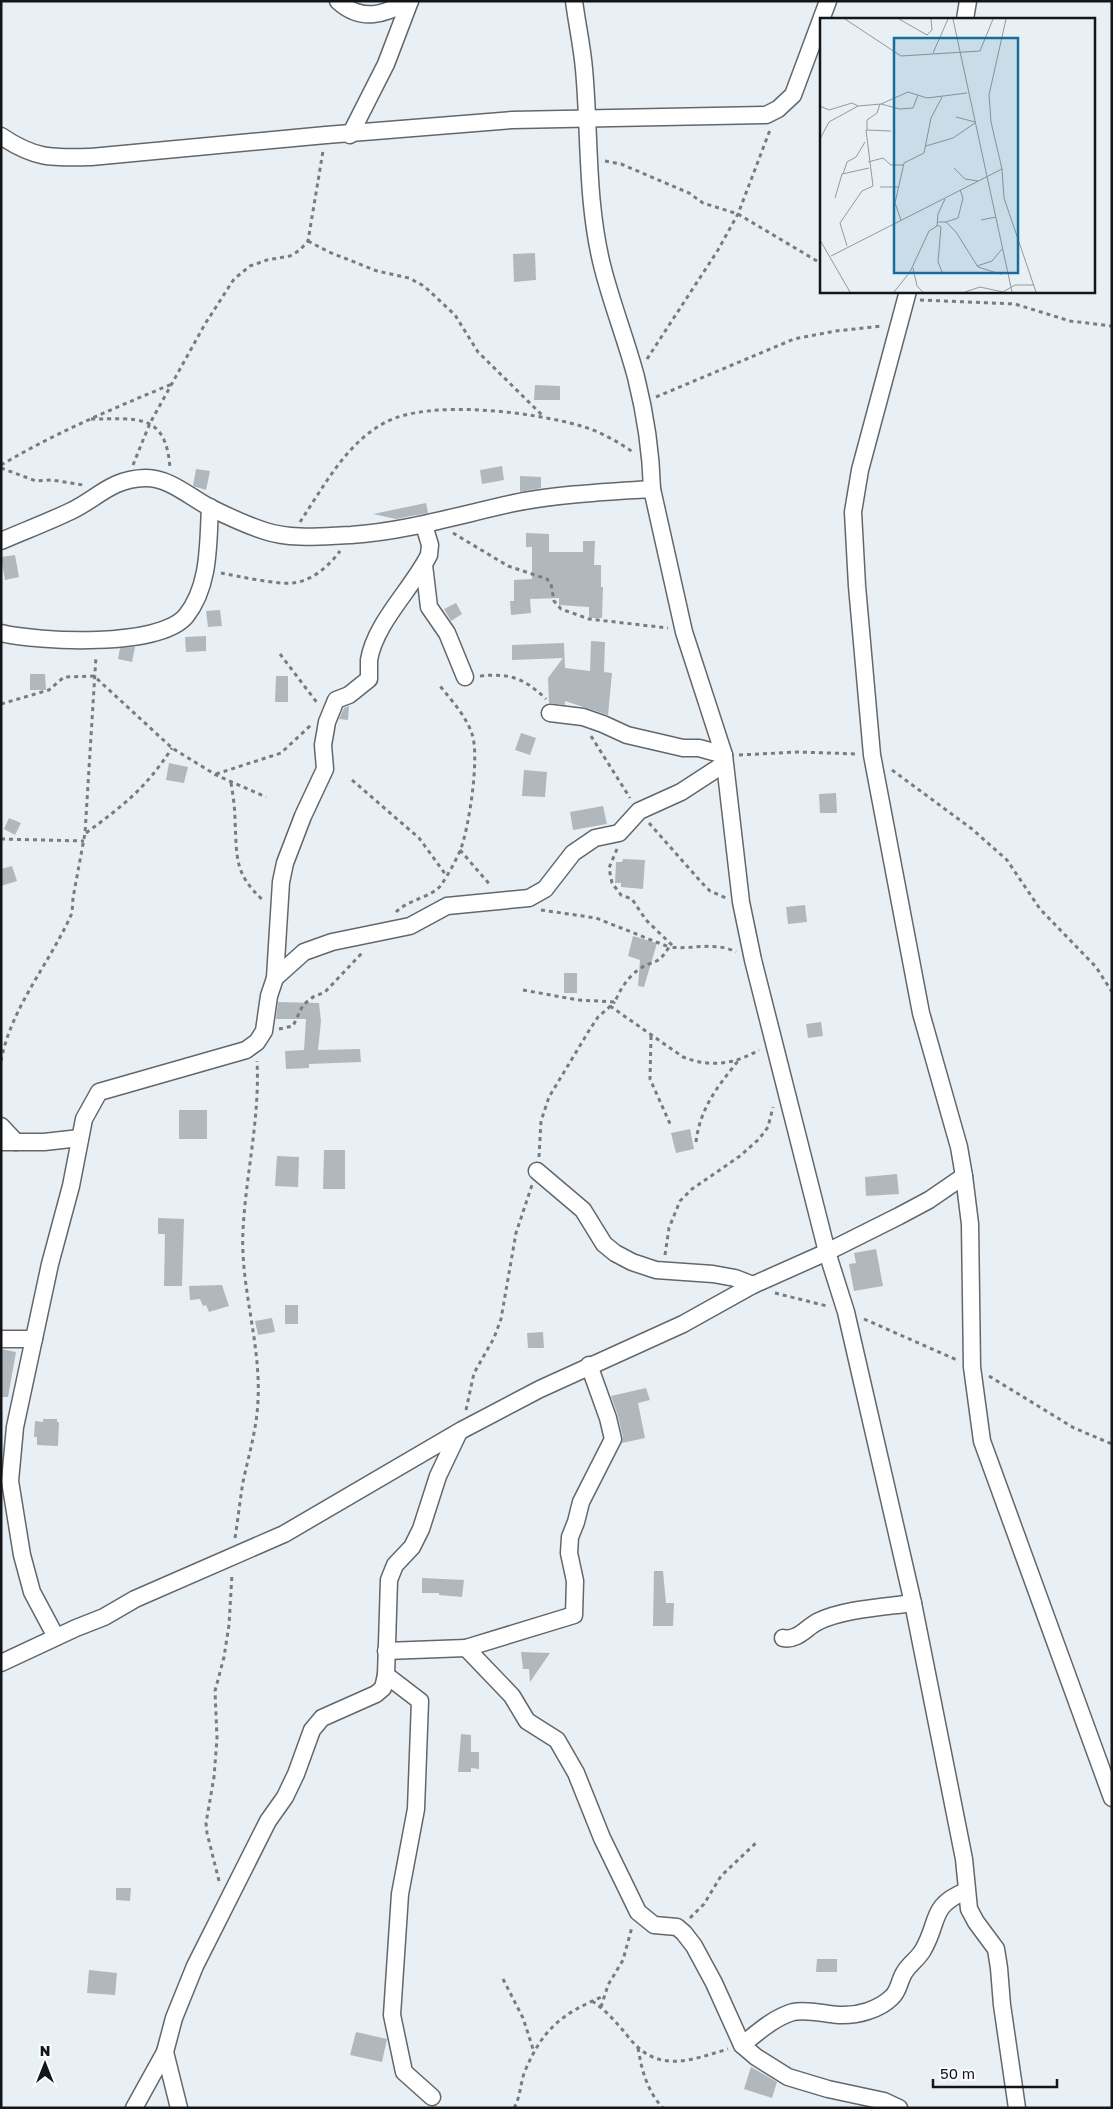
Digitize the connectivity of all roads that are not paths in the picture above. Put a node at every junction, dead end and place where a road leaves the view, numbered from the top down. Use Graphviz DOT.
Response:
graph roads {
  1 [pos="338,1"];
  2 [pos="410,1"];
  3 [pos="574,1"];
  4 [pos="828,1"];
  5 [pos="968,1"];
  6 [pos="822,18"];
  7 [pos="965,18"];
  8 [pos="820,23"];
  9 [pos="586,118"];
  10 [pos="350,134"];
  11 [pos="1,136"];
  12 [pos="907,295"];
  13 [pos="652,489"];
  14 [pos="210,507"];
  15 [pos="431,524"];
  16 [pos="1,541"];
  17 [pos="424,565"];
  18 [pos="1,632"];
  19 [pos="465,677"];
  20 [pos="550,713"];
  21 [pos="724,760"];
  22 [pos="275,978"];
  23 [pos="1,1126"];
  24 [pos="80,1138"];
  25 [pos="9,1142"];
  26 [pos="537,1171"];
  27 [pos="964,1176"];
  28 [pos="827,1252"];
  29 [pos="753,1285"];
  30 [pos="1,1339"];
  31 [pos="34,1339"];
  32 [pos="589,1365"];
  33 [pos="460,1432"];
  34 [pos="913,1603"];
  35 [pos="56,1637"];
  36 [pos="783,1638"];
  37 [pos="466,1648"];
  38 [pos="386,1651"];
  39 [pos="1,1663"];
  40 [pos="386,1675"];
  41 [pos="1112,1798"];
  42 [pos="966,1891"];
  43 [pos="742,2046"];
  44 [pos="165,2052"];
  45 [pos="432,2097"];
  46 [pos="134,2108"];
  47 [pos="179,2108"];
  48 [pos="899,2108"];
  49 [pos="1017,2108"];
  1 -- 2 [label="street"];
  2 -- 10 [label="street"];
  3 -- 9 [label="street"];
  4 -- 6 [label="street"];
  5 -- 7 [label="street"];
  8 -- 9 [label="street"];
  9 -- 10 [label="street"];
  9 -- 13 [label="street"];
  10 -- 11 [label="street"];
  12 -- 27 [label="street"];
  13 -- 15 [label="street"];
  13 -- 21 [label="street"];
  14 -- 15 [label="street"];
  14 -- 16 [label="street"];
  14 -- 18 [label="street"];
  15 -- 17 [label="street"];
  17 -- 19 [label="street"];
  17 -- 22 [label="street"];
  20 -- 21 [label="street"];
  21 -- 22 [label="street"];
  21 -- 28 [label="street"];
  22 -- 24 [label="street"];
  23 -- 25 [label="street"];
  24 -- 25 [label="street"];
  24 -- 31 [label="street"];
  26 -- 29 [label="street"];
  27 -- 28 [label="street"];
  27 -- 41 [label="street"];
  28 -- 29 [label="street"];
  28 -- 34 [label="street"];
  29 -- 32 [label="street"];
  30 -- 31 [label="street"];
  31 -- 35 [label="street"];
  32 -- 33 [label="street"];
  32 -- 37 [label="street"];
  33 -- 35 [label="street"];
  33 -- 38 [label="street"];
  34 -- 36 [label="street"];
  34 -- 42 [label="street"];
  35 -- 39 [label="street"];
  37 -- 38 [label="street"];
  37 -- 43 [label="street"];
  38 -- 40 [label="street"];
  40 -- 44 [label="street"];
  40 -- 45 [label="street"];
  42 -- 43 [label="street"];
  42 -- 49 [label="street"];
  43 -- 48 [label="street"];
  44 -- 46 [label="street"];
  44 -- 47 [label="street"];
}
